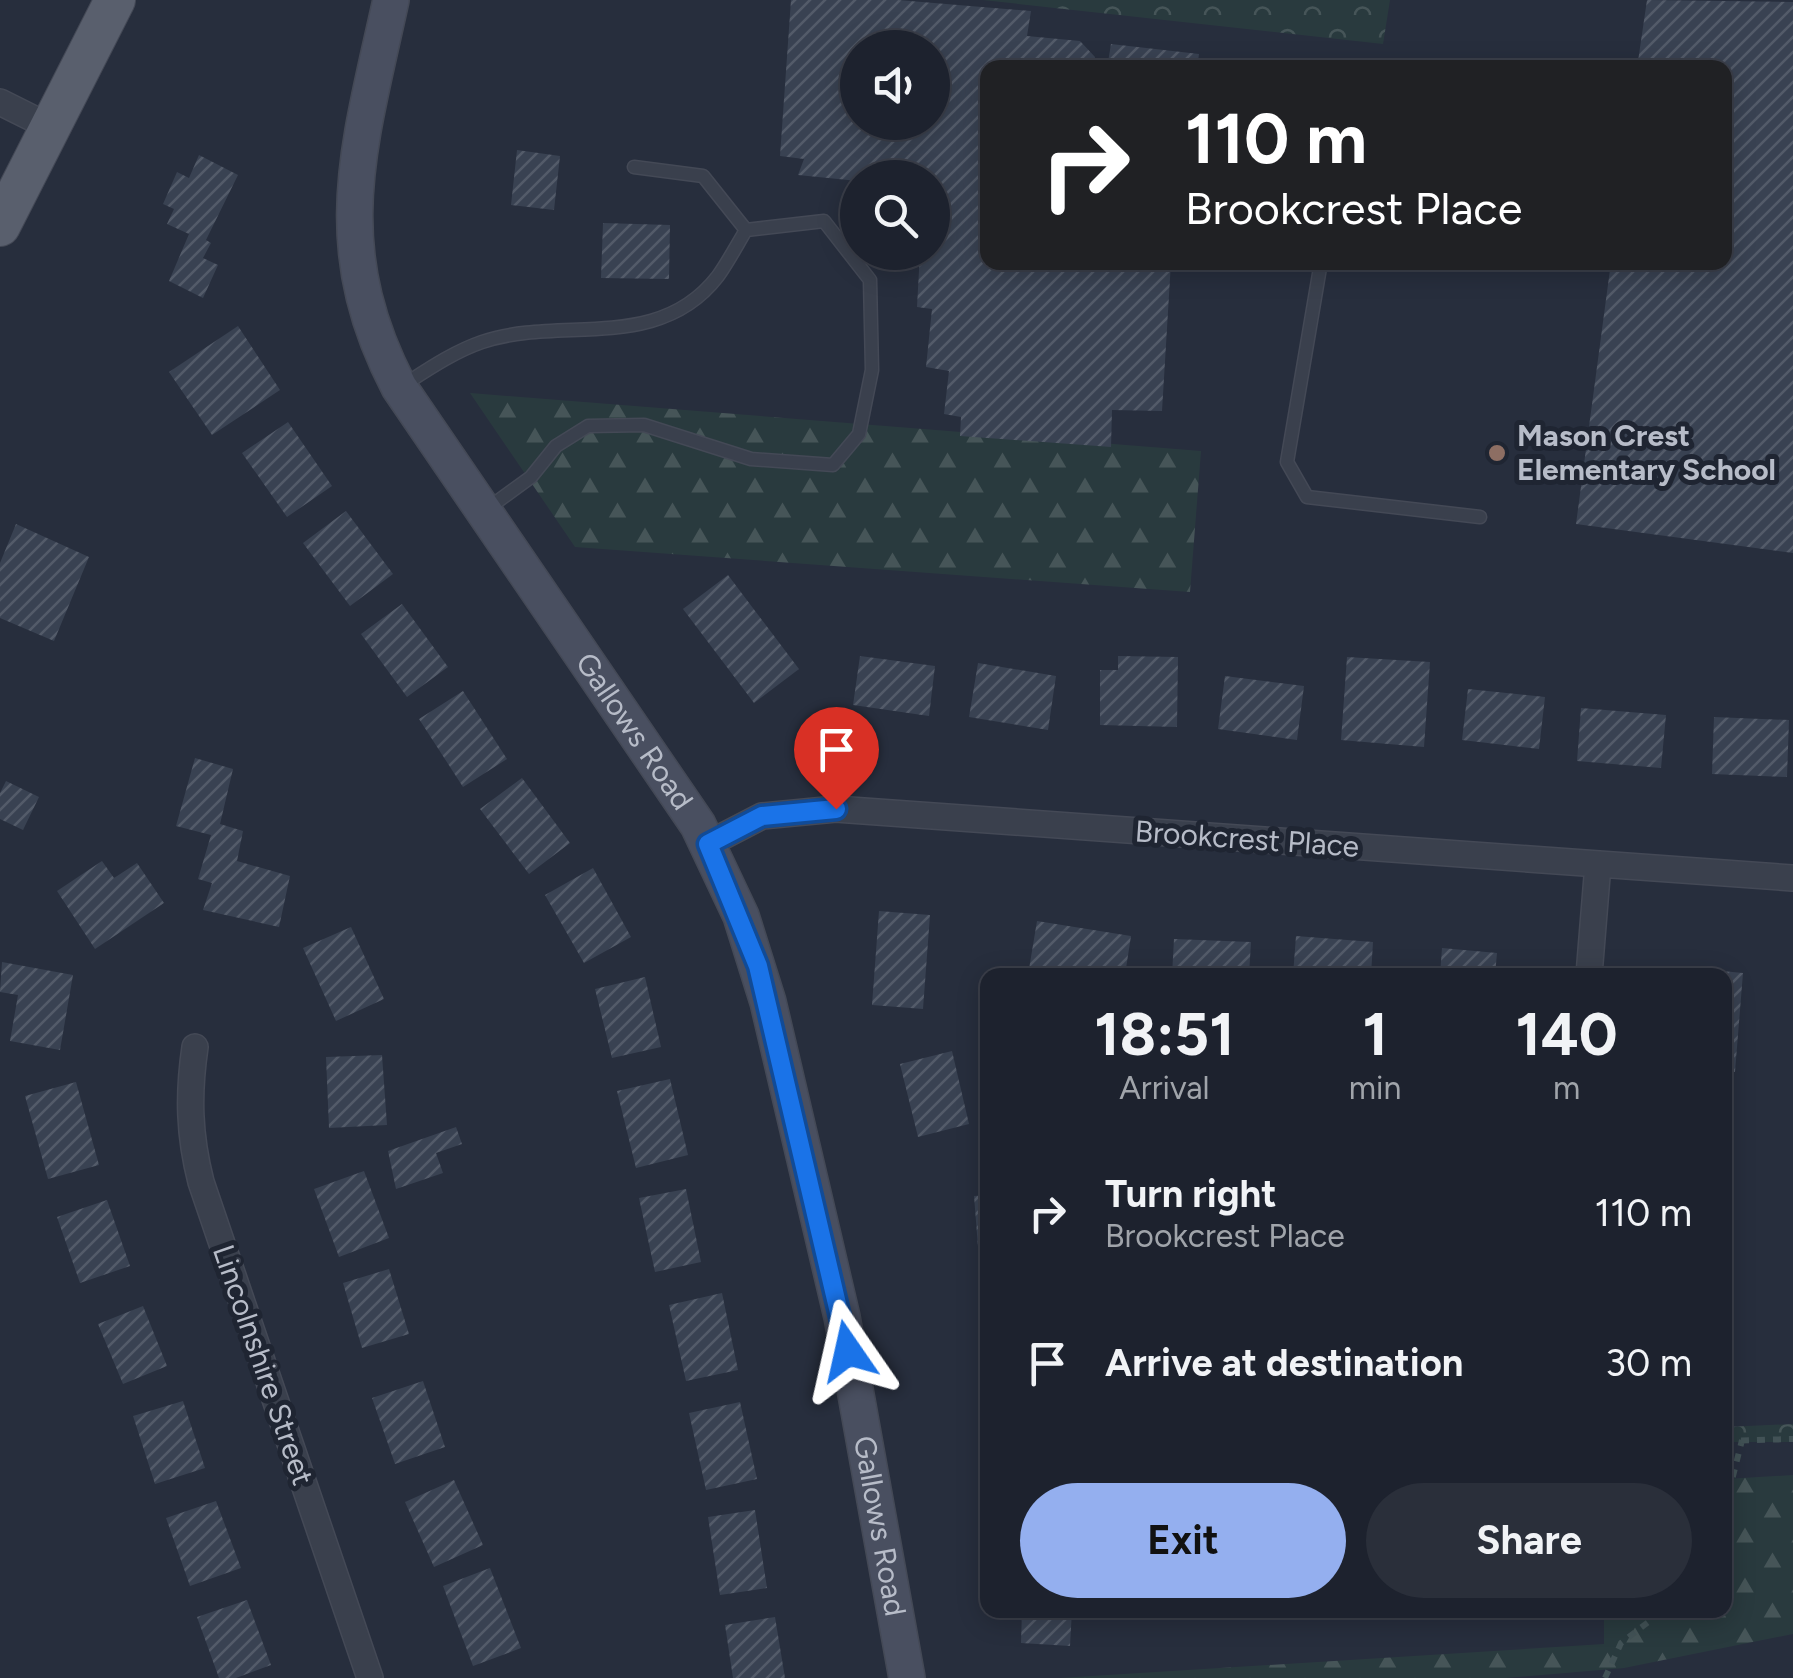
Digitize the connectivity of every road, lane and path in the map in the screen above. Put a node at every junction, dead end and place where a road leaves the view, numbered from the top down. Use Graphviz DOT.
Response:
graph roads {
  1 [pos="114,0"];
  2 [pos="391,0"];
  3 [pos="0,102"];
  4 [pos="50,127"];
  5 [pos="634,167"];
  6 [pos="0,226"];
  7 [pos="746,230"];
  8 [pos="1320,270"];
  9 [pos="400,387"];
  10 [pos="482,512"];
  11 [pos="1480,517"];
  12 [pos="708,844"];
  13 [pos="1598,864"];
  14 [pos="1793,878"];
  15 [pos="1591,968"];
  16 [pos="195,1047"];
  17 [pos="1793,1438"];
  18 [pos="1742,1440"];
  19 [pos="1732,1441"];
  20 [pos="1732,1480"];
  21 [pos="1654,1618"];
  22 [pos="370,1678"];
  23 [pos="907,1678"];
  24 [pos="1604,1678"];
  1 -- 4 [label="main road"];
  2 -- 9 [label="main road, Gallows Road"];
  3 -- 4 [label="street"];
  4 -- 6 [label="main road"];
  5 -- 7 [label="lane"];
  7 -- 9 [label="lane"];
  7 -- 10 [label="lane"];
  8 -- 11 [label="lane"];
  9 -- 10 [label="main road, Gallows Road"];
  10 -- 12 [label="main road, Gallows Road"];
  12 -- 13 [label="street, Brookcrest Place"];
  12 -- 23 [label="main road, Gallows Road"];
  13 -- 14 [label="street, Brookcrest Place"];
  13 -- 15 [label="street"];
  16 -- 22 [label="street, Lincolnshire Street"];
  17 -- 18 [label="path"];
  18 -- 19 [label="path"];
  18 -- 20 [label="path"];
  21 -- 24 [label="path"];
}
